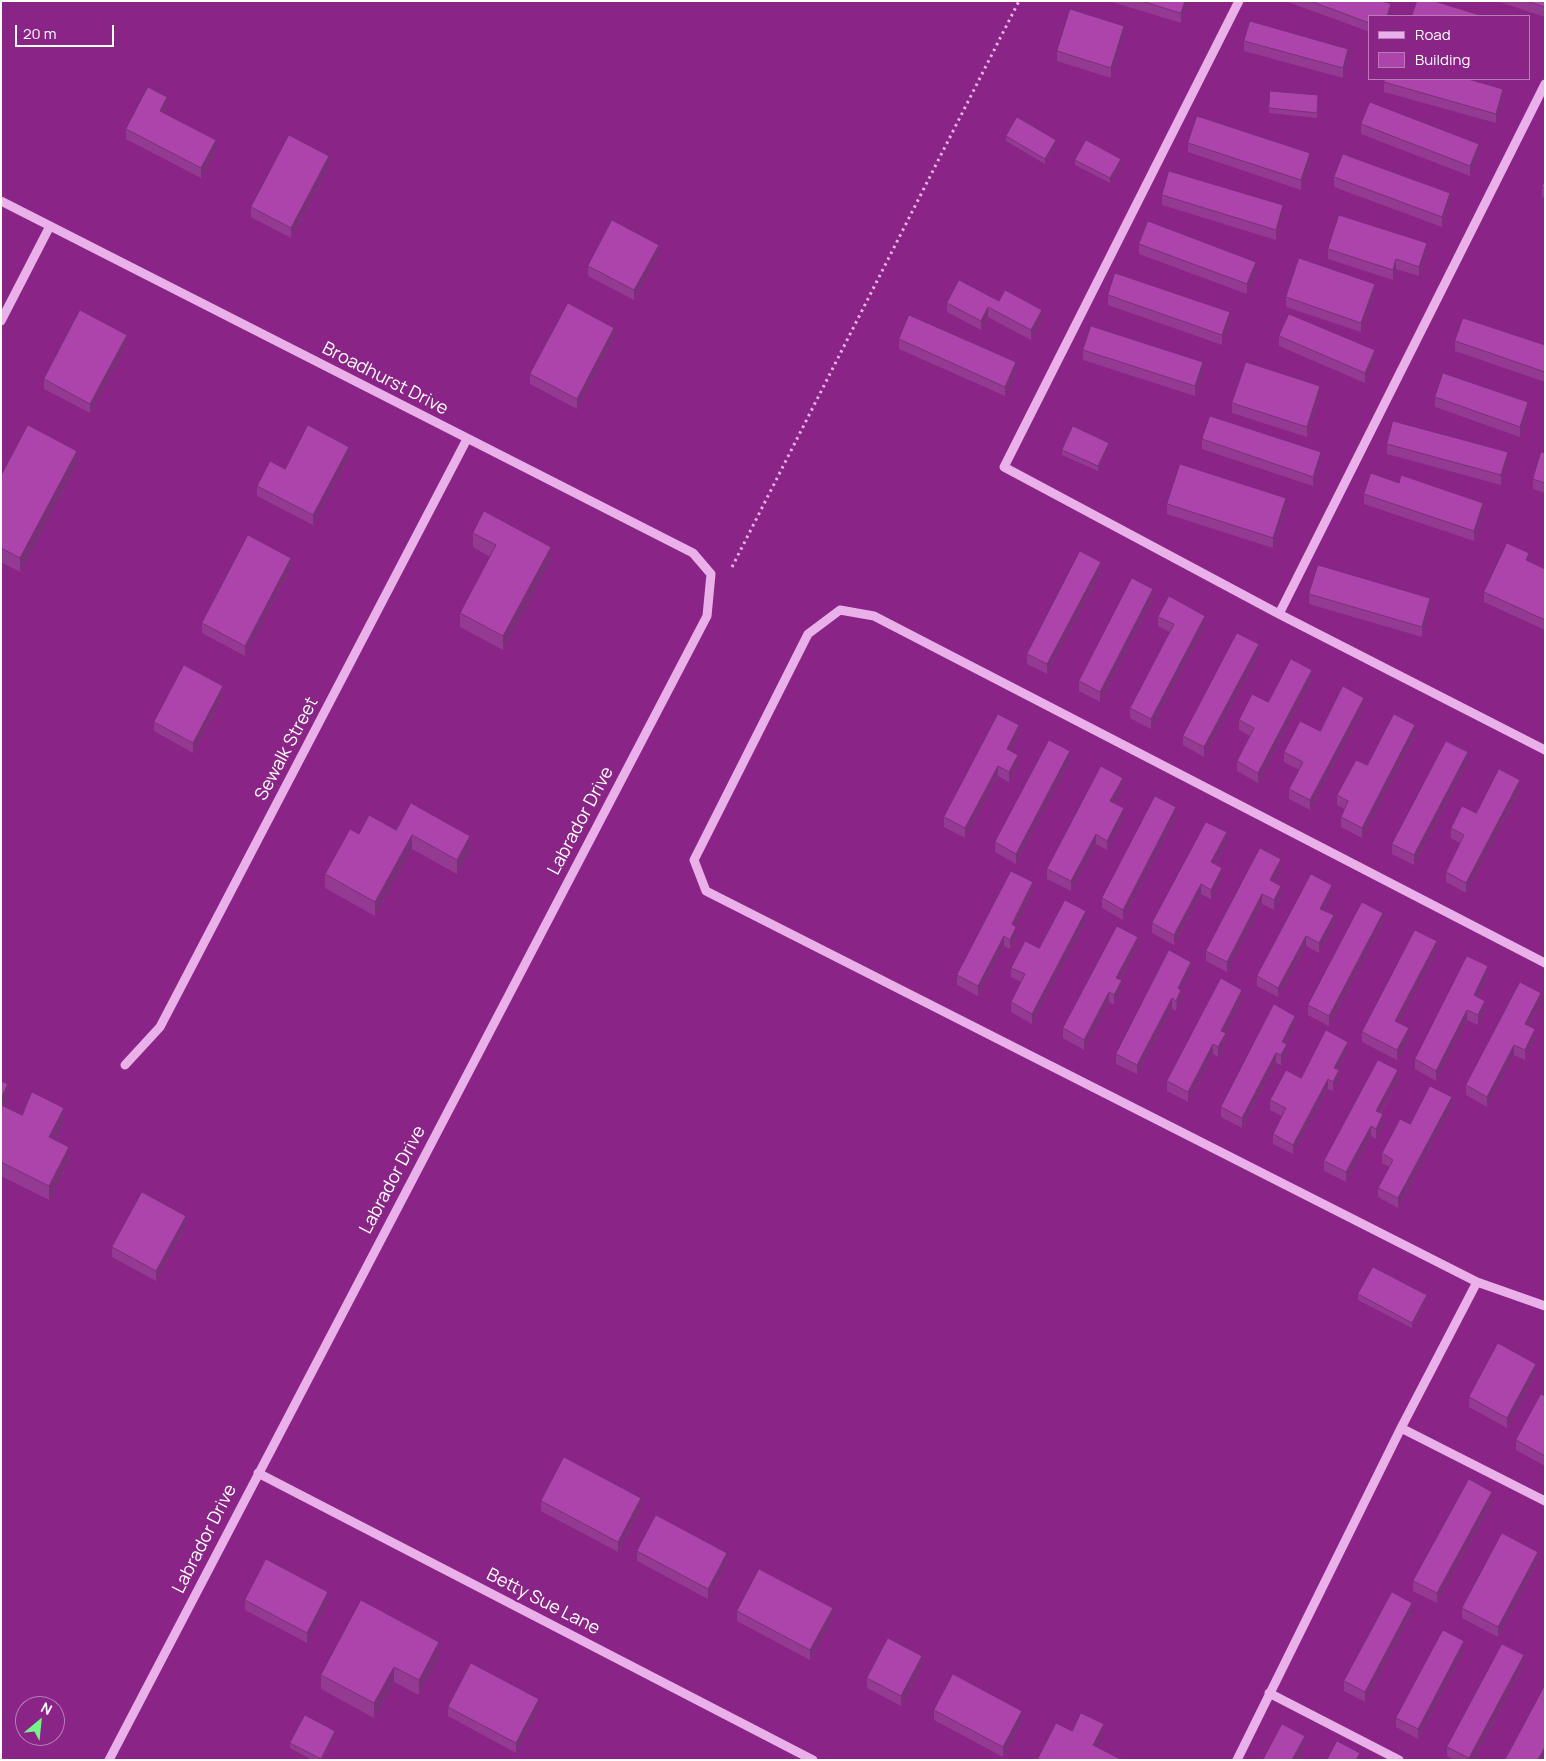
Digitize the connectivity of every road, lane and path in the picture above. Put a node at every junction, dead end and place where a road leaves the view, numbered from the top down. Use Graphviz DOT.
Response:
graph roads {
  1 [pos="1019,1"];
  2 [pos="1239,1"];
  3 [pos="1545,84"];
  4 [pos="1,201"];
  5 [pos="50,226"];
  6 [pos="1,321"];
  7 [pos="467,440"];
  8 [pos="730,572"];
  9 [pos="1279,614"];
  10 [pos="707,616"];
  11 [pos="1545,750"];
  12 [pos="1545,963"];
  13 [pos="125,1065"];
  14 [pos="1477,1282"];
  15 [pos="1545,1306"];
  16 [pos="1400,1428"];
  17 [pos="258,1473"];
  18 [pos="1545,1501"];
  19 [pos="1269,1693"];
  20 [pos="109,1760"];
  21 [pos="813,1760"];
  22 [pos="1237,1760"];
  23 [pos="1399,1760"];
  1 -- 8 [label="path"];
  2 -- 9 [label="street"];
  3 -- 9 [label="street"];
  4 -- 5 [label="street, Broadhurst Drive"];
  5 -- 6 [label="street"];
  5 -- 7 [label="street, Broadhurst Drive"];
  7 -- 10 [label="street, Broadhurst Drive"];
  7 -- 13 [label="street, Sewalk Street"];
  9 -- 11 [label="street"];
  10 -- 17 [label="street, Labrador Drive"];
  12 -- 14 [label="street"];
  14 -- 15 [label="street"];
  14 -- 16 [label="street"];
  16 -- 18 [label="street"];
  16 -- 19 [label="street"];
  17 -- 20 [label="street, Labrador Drive"];
  17 -- 21 [label="street, Betty Sue Lane"];
  19 -- 22 [label="street"];
  19 -- 23 [label="street"];
}
